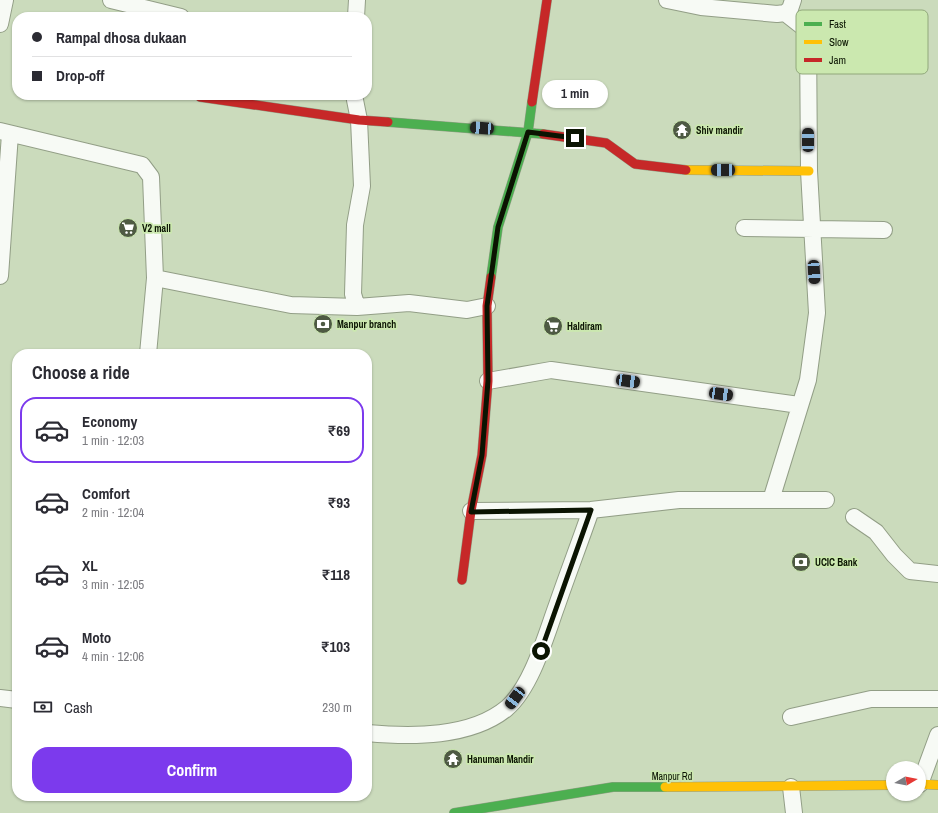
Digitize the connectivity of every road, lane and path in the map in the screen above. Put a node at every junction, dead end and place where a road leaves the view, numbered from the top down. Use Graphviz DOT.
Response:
graph roads {
  1 [pos="5,0"];
  2 [pos="111,0"];
  3 [pos="357,0"];
  4 [pos="547,0"];
  5 [pos="667,0"];
  6 [pos="701,4"];
  7 [pos="789,7"];
  8 [pos="160,12"];
  9 [pos="356,12"];
  10 [pos="796,16"];
  11 [pos="0,24"];
  12 [pos="808,74"];
  13 [pos="221,100"];
  14 [pos="355,100"];
  15 [pos="359,120"];
  16 [pos="5,132"];
  17 [pos="528,132"];
  18 [pos="809,171"];
  19 [pos="744,228"];
  20 [pos="812,230"];
  21 [pos="884,230"];
  22 [pos="0,276"];
  23 [pos="155,278"];
  24 [pos="487,306"];
  25 [pos="357,307"];
  26 [pos="148,349"];
  27 [pos="488,381"];
  28 [pos="799,405"];
  29 [pos="771,500"];
  30 [pos="826,500"];
  31 [pos="591,510"];
  32 [pos="471,512"];
  33 [pos="854,517"];
  34 [pos="938,574"];
  35 [pos="462,580"];
  36 [pos="0,698"];
  37 [pos="12,699"];
  38 [pos="938,699"];
  39 [pos="791,717"];
  40 [pos="372,734"];
  41 [pos="938,735"];
  42 [pos="926,768"];
  43 [pos="926,784"];
  44 [pos="938,784"];
  45 [pos="886,785"];
  46 [pos="791,787"];
  47 [pos="454,813"];
  48 [pos="794,813"];
  1 -- 11 [label="street"];
  2 -- 8 [label="street"];
  3 -- 9 [label="street"];
  4 -- 17 [label="street"];
  5 -- 6 [label="street"];
  6 -- 7 [label="street"];
  7 -- 10 [label="street"];
  12 -- 18 [label="street"];
  13 -- 15 [label="street"];
  14 -- 15 [label="street"];
  15 -- 17 [label="street"];
  15 -- 25 [label="street"];
  16 -- 22 [label="street"];
  16 -- 23 [label="street"];
  17 -- 18 [label="street"];
  17 -- 24 [label="street"];
  18 -- 20 [label="street"];
  19 -- 20 [label="street"];
  20 -- 21 [label="street"];
  20 -- 28 [label="street"];
  23 -- 25 [label="street"];
  23 -- 26 [label="street"];
  24 -- 25 [label="street"];
  24 -- 27 [label="street"];
  27 -- 28 [label="street"];
  27 -- 32 [label="street"];
  28 -- 29 [label="street"];
  29 -- 30 [label="street"];
  29 -- 31 [label="street"];
  31 -- 32 [label="street"];
  31 -- 40 [label="street"];
  32 -- 35 [label="street"];
  33 -- 34 [label="street"];
  36 -- 37 [label="street"];
  38 -- 39 [label="street"];
  41 -- 42 [label="street"];
  43 -- 44 [label="street"];
  45 -- 46 [label="street, Manpur Rd"];
  46 -- 47 [label="street, Manpur Rd"];
  46 -- 48 [label="street"];
}
